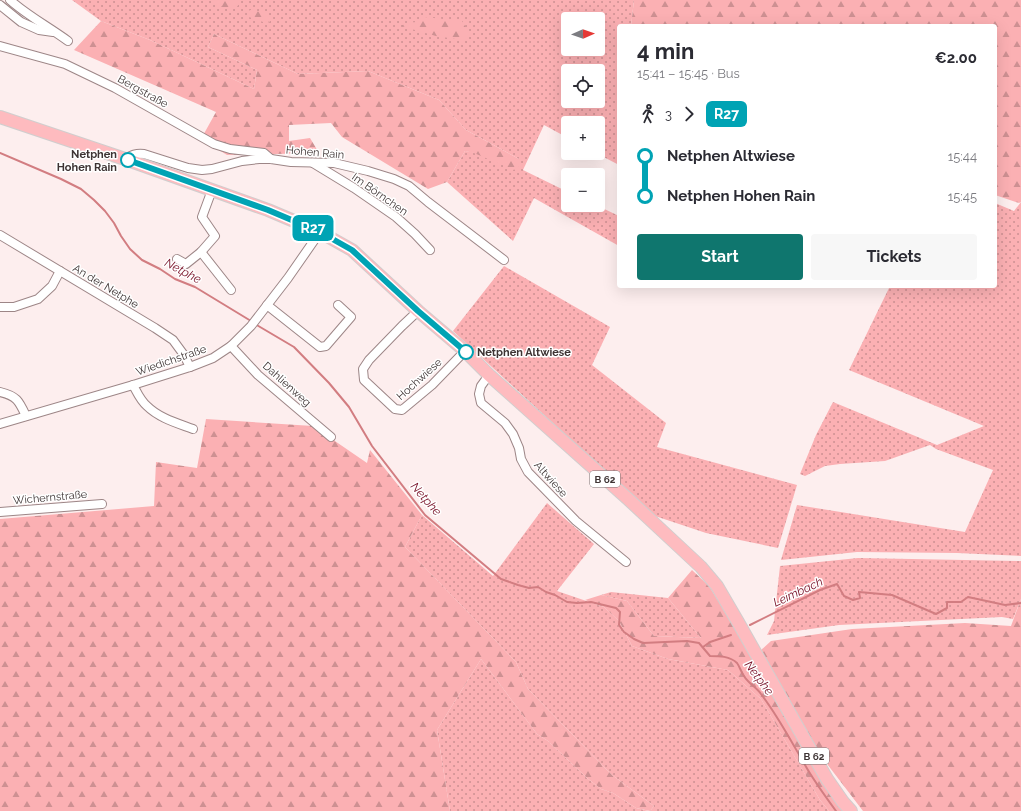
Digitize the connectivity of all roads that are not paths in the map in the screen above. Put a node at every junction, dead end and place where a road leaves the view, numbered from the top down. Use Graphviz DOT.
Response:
graph roads {
  1 [pos="10,0"];
  2 [pos="0,5"];
  3 [pos="56,32"];
  4 [pos="68,41"];
  5 [pos="0,46"];
  6 [pos="0,117"];
  7 [pos="125,158"];
  8 [pos="271,159"];
  9 [pos="312,162"];
  10 [pos="212,190"];
  11 [pos="320,232"];
  12 [pos="0,235"];
  13 [pos="430,250"];
  14 [pos="201,252"];
  15 [pos="177,259"];
  16 [pos="504,260"];
  17 [pos="60,270"];
  18 [pos="230,290"];
  19 [pos="267,305"];
  20 [pos="338,305"];
  21 [pos="0,307"];
  22 [pos="418,311"];
  23 [pos="231,346"];
  24 [pos="464,351"];
  25 [pos="190,367"];
  26 [pos="489,375"];
  27 [pos="133,385"];
  28 [pos="0,392"];
  29 [pos="26,416"];
  30 [pos="0,424"];
  31 [pos="193,429"];
  32 [pos="331,437"];
  33 [pos="102,504"];
  34 [pos="0,512"];
  35 [pos="626,562"];
  36 [pos="851,811"];
  1 -- 3 [label="street"];
  2 -- 3 [label="street"];
  3 -- 4 [label="street"];
  5 -- 8 [label="street, Bergstraße"];
  6 -- 7 [label="main road, B 62"];
  7 -- 8 [label="street, Hohen Rain"];
  7 -- 10 [label="main road, B 62"];
  8 -- 9 [label="street, Hohen Rain"];
  9 -- 13 [label="street, Im Börnchen"];
  9 -- 16 [label="street, Hohen Rain"];
  10 -- 11 [label="main road, B 62"];
  10 -- 14 [label="street"];
  11 -- 19 [label="street, Wiedichstraße"];
  11 -- 22 [label="main road, B 62"];
  12 -- 17 [label="street, An der Netphe"];
  14 -- 15 [label="street"];
  14 -- 18 [label="street"];
  17 -- 21 [label="street"];
  17 -- 25 [label="street, An der Netphe"];
  19 -- 20 [label="street"];
  19 -- 23 [label="street, Wiedichstraße"];
  22 -- 24 [label="main road, B 62"];
  22 -- 24 [label="street, Hochwiese"];
  23 -- 25 [label="street, Wiedichstraße"];
  23 -- 32 [label="street, Dahlienweg"];
  24 -- 26 [label="main road, B 62"];
  25 -- 27 [label="street, Wiedichstraße"];
  26 -- 35 [label="street, Altwiese"];
  26 -- 36 [label="main road, B 62"];
  27 -- 29 [label="street, Wiedichstraße"];
  27 -- 31 [label="street"];
  28 -- 29 [label="street"];
  29 -- 30 [label="street, Wiedichstraße"];
  33 -- 34 [label="street, Wichernstraße"];
}
